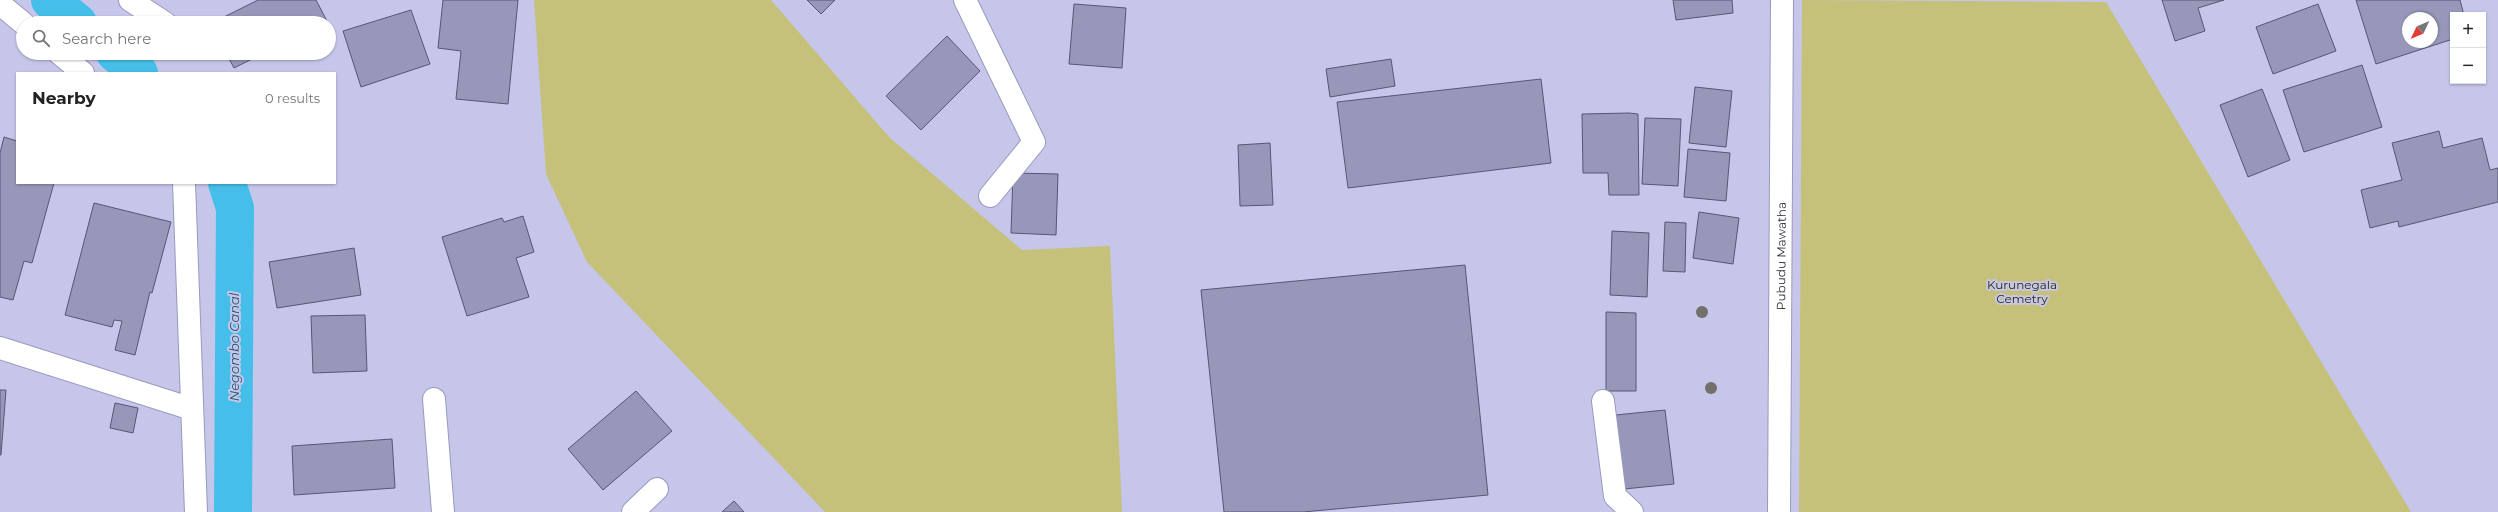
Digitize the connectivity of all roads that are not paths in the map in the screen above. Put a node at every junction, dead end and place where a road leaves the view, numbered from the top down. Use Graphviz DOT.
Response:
graph roads {
  1 [pos="130,0"];
  2 [pos="965,0"];
  3 [pos="1782,0"];
  4 [pos="0,4"];
  5 [pos="154,16"];
  6 [pos="16,17"];
  7 [pos="67,60"];
  8 [pos="82,72"];
  9 [pos="184,184"];
  10 [pos="990,196"];
  11 [pos="0,348"];
  12 [pos="434,399"];
  13 [pos="1603,401"];
  14 [pos="192,409"];
  15 [pos="657,489"];
  16 [pos="196,512"];
  17 [pos="443,512"];
  18 [pos="633,512"];
  19 [pos="1632,512"];
  20 [pos="1779,512"];
  1 -- 5 [label="street"];
  2 -- 10 [label="street"];
  3 -- 20 [label="street, Pubudu Mawatha"];
  4 -- 6 [label="street"];
  7 -- 8 [label="street"];
  9 -- 14 [label="street"];
  11 -- 14 [label="street"];
  12 -- 17 [label="street"];
  13 -- 19 [label="street"];
  14 -- 16 [label="street"];
  15 -- 18 [label="street"];
}
